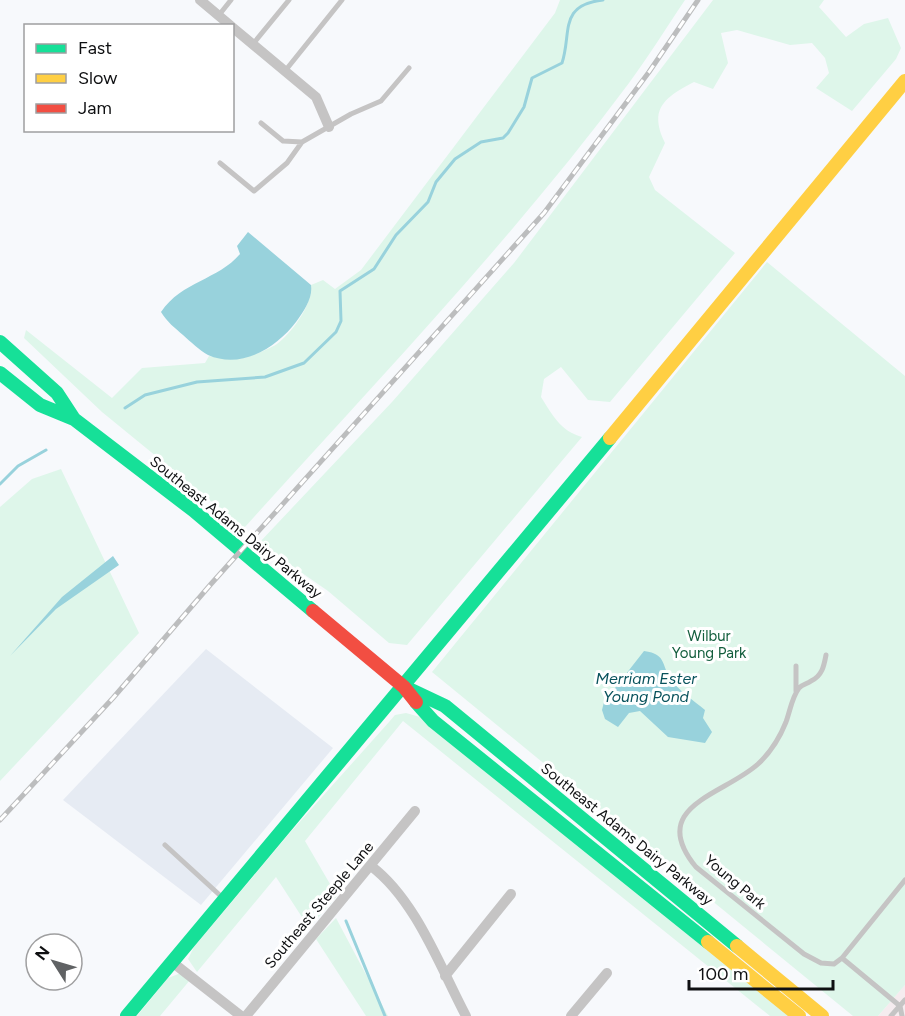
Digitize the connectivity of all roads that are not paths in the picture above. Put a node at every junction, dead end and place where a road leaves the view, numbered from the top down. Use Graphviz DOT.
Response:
graph roads {
  1 [pos="200,0"];
  2 [pos="231,0"];
  3 [pos="289,0"];
  4 [pos="342,0"];
  5 [pos="219,16"];
  6 [pos="229,24"];
  7 [pos="234,28"];
  8 [pos="253,44"];
  9 [pos="409,68"];
  10 [pos="285,70"];
  11 [pos="905,81"];
  12 [pos="261,123"];
  13 [pos="329,127"];
  14 [pos="302,142"];
  15 [pos="220,163"];
  16 [pos="0,342"];
  17 [pos="0,373"];
  18 [pos="74,419"];
  19 [pos="826,655"];
  20 [pos="796,666"];
  21 [pos="404,687"];
  22 [pos="796,693"];
  23 [pos="414,812"];
  24 [pos="165,845"];
  25 [pos="371,866"];
  26 [pos="905,880"];
  27 [pos="512,894"];
  28 [pos="225,900"];
  29 [pos="842,958"];
  30 [pos="172,962"];
  31 [pos="607,973"];
  32 [pos="445,976"];
  33 [pos="905,1000"];
  34 [pos="900,1006"];
  35 [pos="127,1016"];
  36 [pos="244,1016"];
  37 [pos="466,1016"];
  38 [pos="571,1016"];
  39 [pos="798,1016"];
  40 [pos="822,1016"];
  41 [pos="891,1016"];
  42 [pos="902,1016"];
  1 -- 5 [label="street"];
  2 -- 5 [label="lane"];
  3 -- 8 [label="lane"];
  4 -- 10 [label="lane"];
  5 -- 6 [label="street"];
  7 -- 8 [label="street"];
  8 -- 10 [label="street"];
  9 -- 13 [label="lane"];
  10 -- 13 [label="street"];
  11 -- 21 [label="main road"];
  12 -- 14 [label="lane"];
  13 -- 14 [label="lane"];
  14 -- 15 [label="lane"];
  16 -- 18 [label="main road, Southeast Adams Dairy Parkway"];
  17 -- 18 [label="main road, Southeast Adams Dairy Parkway"];
  18 -- 21 [label="main road, Southeast Adams Dairy Parkway"];
  19 -- 22 [label="lane"];
  20 -- 22 [label="lane, Young Park"];
  21 -- 28 [label="main road"];
  21 -- 39 [label="main road, Southeast Adams Dairy Parkway"];
  21 -- 40 [label="main road, Southeast Adams Dairy Parkway"];
  22 -- 29 [label="lane, Young Park"];
  23 -- 25 [label="street, Southeast Steeple Lane"];
  24 -- 28 [label="lane"];
  25 -- 32 [label="street"];
  25 -- 36 [label="street, Southeast Steeple Lane"];
  26 -- 29 [label="lane"];
  27 -- 32 [label="street"];
  28 -- 30 [label="main road"];
  29 -- 34 [label="lane"];
  30 -- 35 [label="main road"];
  30 -- 36 [label="street"];
  31 -- 38 [label="street"];
  32 -- 37 [label="street"];
  33 -- 34 [label="lane"];
  34 -- 41 [label="lane"];
  34 -- 42 [label="lane"];
}
